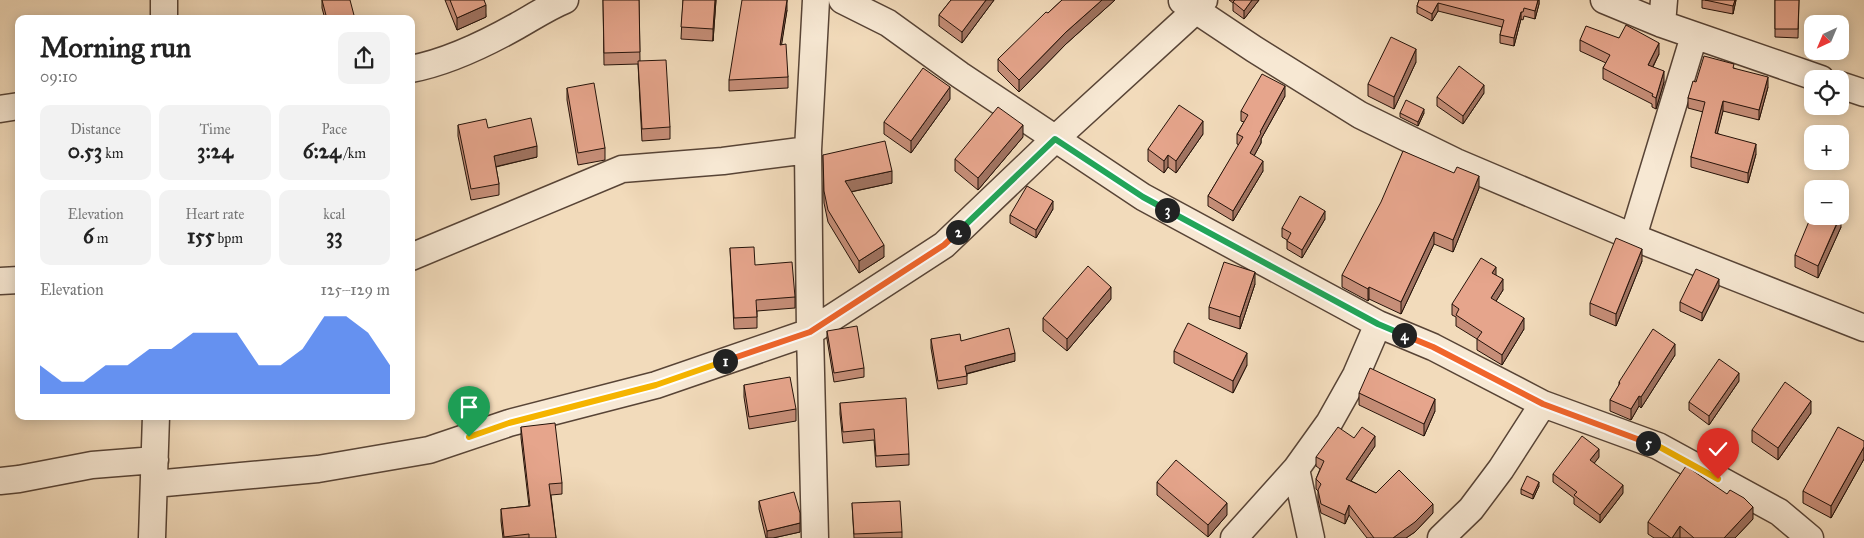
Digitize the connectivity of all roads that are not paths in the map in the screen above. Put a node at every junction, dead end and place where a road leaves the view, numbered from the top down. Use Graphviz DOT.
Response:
graph roads {
  1 [pos="164,0"];
  2 [pos="565,0"];
  3 [pos="816,0"];
  4 [pos="842,0"];
  5 [pos="1604,0"];
  6 [pos="1194,4"];
  7 [pos="1663,12"];
  8 [pos="164,15"];
  9 [pos="1694,36"];
  10 [pos="415,68"];
  11 [pos="1804,73"];
  12 [pos="1849,88"];
  13 [pos="1864,92"];
  14 [pos="15,107"];
  15 [pos="0,109"];
  16 [pos="1055,139"];
  17 [pos="808,150"];
  18 [pos="1633,237"];
  19 [pos="415,255"];
  20 [pos="15,280"];
  21 [pos="0,281"];
  22 [pos="1378,324"];
  23 [pos="1864,328"];
  24 [pos="810,332"];
  25 [pos="1543,404"];
  26 [pos="156,420"];
  27 [pos="1296,469"];
  28 [pos="155,472"];
  29 [pos="0,481"];
  30 [pos="152,538"];
  31 [pos="815,538"];
  32 [pos="1234,538"];
  33 [pos="1311,538"];
  34 [pos="1441,538"];
  35 [pos="1810,538"];
  1 -- 8 [label="street"];
  2 -- 10 [label="street"];
  3 -- 17 [label="street"];
  4 -- 16 [label="street"];
  5 -- 7 [label="street"];
  6 -- 16 [label="street"];
  6 -- 18 [label="street"];
  7 -- 9 [label="street"];
  9 -- 11 [label="street"];
  9 -- 18 [label="street"];
  12 -- 13 [label="street"];
  14 -- 15 [label="street"];
  16 -- 22 [label="street"];
  16 -- 24 [label="street"];
  17 -- 19 [label="street"];
  17 -- 24 [label="street"];
  18 -- 23 [label="street"];
  20 -- 21 [label="street"];
  22 -- 25 [label="street"];
  22 -- 27 [label="street"];
  24 -- 28 [label="street"];
  24 -- 31 [label="street"];
  25 -- 34 [label="street"];
  25 -- 35 [label="street"];
  26 -- 28 [label="street"];
  27 -- 32 [label="street"];
  27 -- 33 [label="street"];
  28 -- 29 [label="street"];
  28 -- 30 [label="street"];
}
